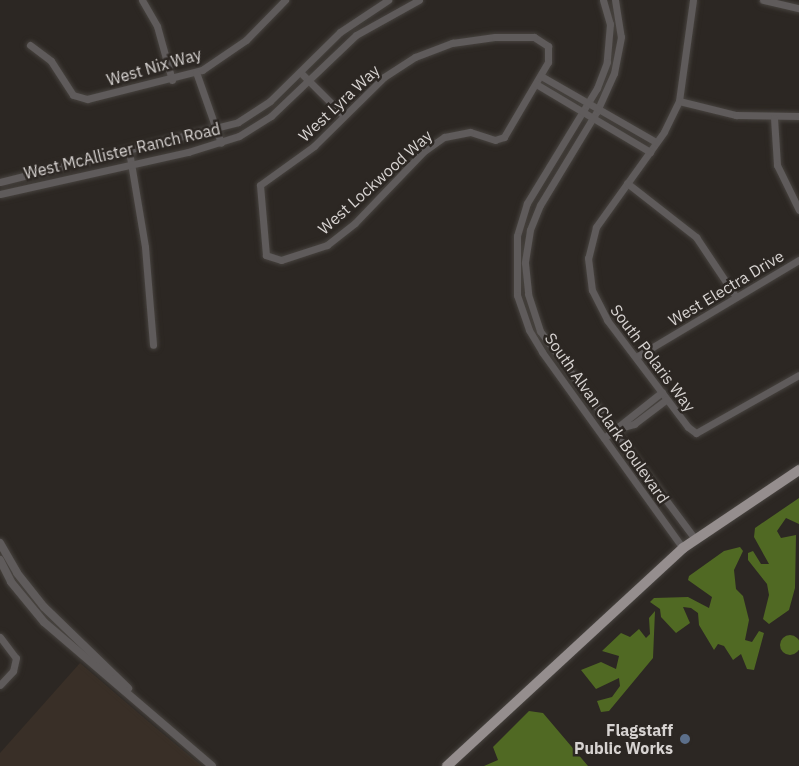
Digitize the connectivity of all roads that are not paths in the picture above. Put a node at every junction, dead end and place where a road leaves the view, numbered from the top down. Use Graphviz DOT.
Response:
graph roads {
  1 [pos="142,0"];
  2 [pos="285,0"];
  3 [pos="388,0"];
  4 [pos="419,0"];
  5 [pos="603,0"];
  6 [pos="615,0"];
  7 [pos="693,0"];
  8 [pos="763,0"];
  9 [pos="799,8"];
  10 [pos="30,45"];
  11 [pos="196,72"];
  12 [pos="300,72"];
  13 [pos="541,76"];
  14 [pos="172,80"];
  15 [pos="309,81"];
  16 [pos="536,84"];
  17 [pos="679,101"];
  18 [pos="587,105"];
  19 [pos="597,111"];
  20 [pos="582,112"];
  21 [pos="344,116"];
  22 [pos="799,116"];
  23 [pos="774,118"];
  24 [pos="593,119"];
  25 [pos="216,129"];
  26 [pos="656,142"];
  27 [pos="221,143"];
  28 [pos="129,151"];
  29 [pos="650,152"];
  30 [pos="132,164"];
  31 [pos="0,182"];
  32 [pos="627,183"];
  33 [pos="0,194"];
  34 [pos="799,210"];
  35 [pos="268,257"];
  36 [pos="799,260"];
  37 [pos="736,297"];
  38 [pos="153,345"];
  39 [pos="636,357"];
  40 [pos="799,375"];
  41 [pos="662,392"];
  42 [pos="667,399"];
  43 [pos="616,430"];
  44 [pos="604,438"];
  45 [pos="799,470"];
  46 [pos="695,539"];
  47 [pos="0,543"];
  48 [pos="683,548"];
  49 [pos="0,560"];
  50 [pos="0,637"];
  51 [pos="0,685"];
  52 [pos="151,712"];
  53 [pos="212,766"];
  54 [pos="447,766"];
  1 -- 14 [label="street"];
  2 -- 11 [label="street, West Nix Way"];
  3 -- 12 [label="street, West McAllister Ranch Road"];
  4 -- 15 [label="street, West McAllister Ranch Road"];
  5 -- 18 [label="street, South Alvan Clark Boulevard"];
  6 -- 19 [label="street, South Alvan Clark Boulevard"];
  7 -- 17 [label="street, South Polaris Way"];
  8 -- 9 [label="street"];
  10 -- 14 [label="street, West Nix Way"];
  11 -- 14 [label="street, West Nix Way"];
  11 -- 25 [label="street"];
  12 -- 15 [label="street"];
  12 -- 25 [label="street, West McAllister Ranch Road"];
  13 -- 16 [label="street"];
  13 -- 18 [label="street"];
  13 -- 21 [label="street, West Lyra Way"];
  15 -- 21 [label="street"];
  15 -- 27 [label="street, West McAllister Ranch Road"];
  16 -- 20 [label="street"];
  16 -- 35 [label="street, West Lockwood Way"];
  17 -- 23 [label="street"];
  17 -- 26 [label="street, South Polaris Way"];
  18 -- 19 [label="street"];
  18 -- 20 [label="street, South Alvan Clark Boulevard"];
  19 -- 24 [label="street, South Alvan Clark Boulevard"];
  19 -- 26 [label="street"];
  20 -- 24 [label="street"];
  20 -- 44 [label="street, South Alvan Clark Boulevard"];
  21 -- 35 [label="street, West Lyra Way"];
  22 -- 23 [label="street"];
  23 -- 34 [label="street"];
  24 -- 29 [label="street"];
  24 -- 43 [label="street, South Alvan Clark Boulevard"];
  25 -- 27 [label="street"];
  25 -- 28 [label="street, West McAllister Ranch Road"];
  26 -- 29 [label="street, South Polaris Way"];
  27 -- 30 [label="street, West McAllister Ranch Road"];
  28 -- 30 [label="street"];
  28 -- 31 [label="street, West McAllister Ranch Road"];
  29 -- 32 [label="street, South Polaris Way"];
  30 -- 33 [label="street, West McAllister Ranch Road"];
  30 -- 38 [label="street"];
  32 -- 37 [label="street"];
  32 -- 39 [label="street, South Polaris Way"];
  36 -- 37 [label="street, West Electra Drive"];
  37 -- 39 [label="street, West Electra Drive"];
  39 -- 41 [label="street, South Polaris Way"];
  40 -- 42 [label="street, South Polaris Way"];
  41 -- 42 [label="street, South Polaris Way"];
  41 -- 43 [label="street"];
  42 -- 43 [label="street"];
  43 -- 44 [label="street"];
  43 -- 46 [label="street, South Alvan Clark Boulevard"];
  44 -- 48 [label="street, South Alvan Clark Boulevard"];
  45 -- 46 [label="main road"];
  46 -- 48 [label="main road"];
  47 -- 52 [label="street"];
  48 -- 54 [label="main road"];
  49 -- 52 [label="street"];
  50 -- 51 [label="street"];
  52 -- 53 [label="street"];
}
